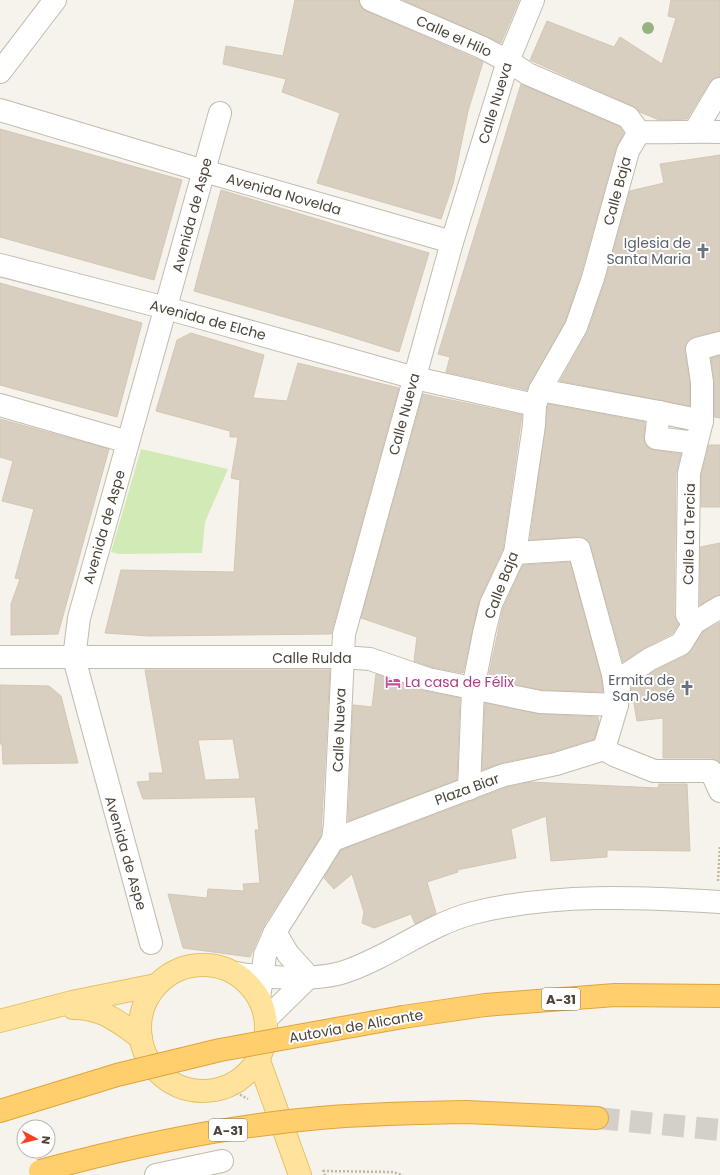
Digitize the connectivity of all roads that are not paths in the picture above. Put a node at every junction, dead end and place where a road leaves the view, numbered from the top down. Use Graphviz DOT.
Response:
graph roads {
  1 [pos="55,0"];
  2 [pos="371,0"];
  3 [pos="533,0"];
  4 [pos="508,61"];
  5 [pos="0,72"];
  6 [pos="720,89"];
  7 [pos="0,110"];
  8 [pos="220,113"];
  9 [pos="695,131"];
  10 [pos="639,132"];
  11 [pos="720,132"];
  12 [pos="204,171"];
  13 [pos="452,242"];
  14 [pos="0,265"];
  15 [pos="166,308"];
  16 [pos="720,343"];
  17 [pos="415,378"];
  18 [pos="537,398"];
  19 [pos="0,406"];
  20 [pos="658,412"];
  21 [pos="702,421"];
  22 [pos="128,442"];
  23 [pos="696,443"];
  24 [pos="515,553"];
  25 [pos="720,607"];
  26 [pos="694,623"];
  27 [pos="0,657"];
  28 [pos="342,657"];
  29 [pos="74,658"];
  30 [pos="474,689"];
  31 [pos="617,706"];
  32 [pos="604,749"];
  33 [pos="468,789"];
  34 [pos="720,791"];
  35 [pos="333,840"];
  36 [pos="718,902"];
  37 [pos="275,932"];
  38 [pos="151,943"];
  39 [pos="309,977"];
  40 [pos="156,985"];
  41 [pos="260,988"];
  42 [pos="720,996"];
  43 [pos="48,1008"];
  44 [pos="266,1019"];
  45 [pos="0,1021"];
  46 [pos="141,1038"];
  47 [pos="258,1058"];
  48 [pos="0,1112"];
  49 [pos="597,1118"];
  50 [pos="222,1161"];
  51 [pos="34,1173"];
  52 [pos="156,1175"];
  53 [pos="300,1175"];
  1 -- 5 [label="street"];
  2 -- 4 [label="street, Calle el Hilo"];
  3 -- 4 [label="street, Calle Nueva"];
  4 -- 10 [label="street, Calle el Hilo"];
  4 -- 13 [label="street, Calle Nueva"];
  6 -- 9 [label="street"];
  7 -- 12 [label="street, Avenida Novelda"];
  8 -- 12 [label="street, Avenida de Aspe"];
  9 -- 10 [label="street"];
  9 -- 11 [label="street"];
  10 -- 18 [label="street, Calle Baja"];
  12 -- 13 [label="street, Avenida Novelda"];
  12 -- 15 [label="street, Avenida de Aspe"];
  13 -- 17 [label="street, Calle Nueva"];
  14 -- 15 [label="street, Avenida de Elche"];
  15 -- 17 [label="street, Avenida de Elche"];
  15 -- 22 [label="street, Avenida de Aspe"];
  16 -- 21 [label="street, Calle La Tercia"];
  17 -- 18 [label="street"];
  17 -- 28 [label="street, Calle Nueva"];
  18 -- 20 [label="street"];
  18 -- 24 [label="street, Calle Baja"];
  19 -- 22 [label="street"];
  20 -- 21 [label="street"];
  20 -- 23 [label="street"];
  21 -- 23 [label="street, Calle La Tercia"];
  22 -- 29 [label="street, Avenida de Aspe"];
  23 -- 26 [label="street, Calle La Tercia"];
  24 -- 30 [label="street, Calle Baja"];
  24 -- 31 [label="street"];
  25 -- 26 [label="street"];
  26 -- 31 [label="street"];
  27 -- 29 [label="street, Calle Rulda"];
  28 -- 29 [label="street, Calle Rulda"];
  28 -- 30 [label="street, Calle Rulda"];
  28 -- 35 [label="street, Calle Nueva"];
  29 -- 38 [label="street, Avenida de Aspe"];
  30 -- 31 [label="street, Calle Rulda"];
  30 -- 33 [label="street, Calle Baja"];
  31 -- 32 [label="street"];
  32 -- 33 [label="street, Plaza Biar"];
  32 -- 34 [label="street"];
  33 -- 35 [label="street, Plaza Biar"];
  35 -- 37 [label="street"];
  36 -- 39 [label="street"];
  37 -- 39 [label="street"];
  37 -- 41 [label="street"];
  39 -- 41 [label="street"];
  39 -- 44 [label="street"];
  40 -- 41 [label="main road"];
  40 -- 43 [label="main road"];
  40 -- 46 [label="main road"];
  41 -- 44 [label="main road"];
  42 -- 48 [label="highway, Autovía de Alicante / A-31, bridge"];
  43 -- 45 [label="main road"];
  43 -- 46 [label="main road"];
  44 -- 47 [label="main road"];
  46 -- 47 [label="main road"];
  47 -- 53 [label="main road"];
  49 -- 51 [label="highway, A-31, bridge"];
  50 -- 52 [label="street"];
}
